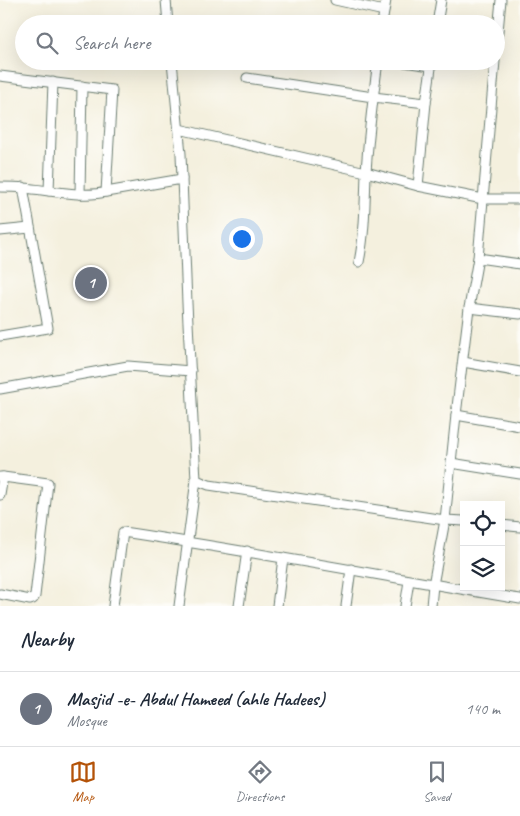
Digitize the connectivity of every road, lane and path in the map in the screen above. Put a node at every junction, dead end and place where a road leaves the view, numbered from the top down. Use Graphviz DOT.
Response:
graph roads {
  1 [pos="166,0"];
  2 [pos="335,0"];
  3 [pos="386,0"];
  4 [pos="441,0"];
  5 [pos="501,0"];
  6 [pos="384,11"];
  7 [pos="167,15"];
  8 [pos="383,15"];
  9 [pos="438,15"];
  10 [pos="500,15"];
  11 [pos="173,70"];
  12 [pos="377,70"];
  13 [pos="430,70"];
  14 [pos="494,70"];
  15 [pos="0,76"];
  16 [pos="247,78"];
  17 [pos="53,82"];
  18 [pos="82,86"];
  19 [pos="373,97"];
  20 [pos="426,103"];
  21 [pos="179,129"];
  22 [pos="366,172"];
  23 [pos="182,179"];
  24 [pos="0,186"];
  25 [pos="418,186"];
  26 [pos="23,188"];
  27 [pos="49,191"];
  28 [pos="106,192"];
  29 [pos="80,194"];
  30 [pos="483,199"];
  31 [pos="520,199"];
  32 [pos="30,228"];
  33 [pos="0,231"];
  34 [pos="478,258"];
  35 [pos="359,262"];
  36 [pos="520,264"];
  37 [pos="469,308"];
  38 [pos="520,314"];
  39 [pos="0,336"];
  40 [pos="463,362"];
  41 [pos="191,371"];
  42 [pos="520,372"];
  43 [pos="0,389"];
  44 [pos="456,415"];
  45 [pos="520,426"];
  46 [pos="451,463"];
  47 [pos="520,474"];
  48 [pos="1,477"];
  49 [pos="196,480"];
  50 [pos="0,495"];
  51 [pos="444,520"];
  52 [pos="460,522"];
  53 [pos="505,525"];
  54 [pos="520,527"];
  55 [pos="188,541"];
  56 [pos="247,552"];
  57 [pos="283,558"];
  58 [pos="351,569"];
  59 [pos="408,581"];
  60 [pos="433,585"];
  61 [pos="0,594"];
  62 [pos="520,599"];
  63 [pos="33,602"];
  64 [pos="113,606"];
  65 [pos="178,606"];
  66 [pos="239,606"];
  67 [pos="277,606"];
  68 [pos="346,606"];
  69 [pos="405,606"];
  70 [pos="431,606"];
  1 -- 7 [label="street"];
  2 -- 6 [label="street"];
  3 -- 6 [label="street"];
  4 -- 9 [label="street"];
  5 -- 10 [label="street"];
  6 -- 8 [label="street"];
  11 -- 21 [label="street"];
  12 -- 19 [label="street"];
  13 -- 20 [label="street"];
  14 -- 30 [label="street"];
  15 -- 17 [label="street"];
  16 -- 19 [label="street"];
  17 -- 18 [label="street"];
  17 -- 27 [label="street"];
  18 -- 28 [label="street"];
  18 -- 29 [label="street"];
  19 -- 20 [label="street"];
  19 -- 22 [label="street"];
  20 -- 25 [label="street"];
  21 -- 22 [label="street"];
  21 -- 23 [label="street"];
  22 -- 25 [label="street"];
  22 -- 35 [label="street"];
  23 -- 28 [label="street"];
  23 -- 41 [label="street"];
  24 -- 26 [label="street"];
  25 -- 30 [label="street"];
  26 -- 27 [label="street"];
  26 -- 32 [label="street"];
  27 -- 29 [label="street"];
  28 -- 29 [label="street"];
  30 -- 31 [label="street"];
  30 -- 34 [label="street"];
  32 -- 33 [label="street"];
  32 -- 39 [label="street"];
  34 -- 36 [label="street"];
  34 -- 37 [label="street"];
  37 -- 38 [label="street"];
  37 -- 40 [label="street"];
  40 -- 42 [label="street"];
  40 -- 44 [label="street"];
  41 -- 43 [label="street"];
  41 -- 49 [label="street"];
  44 -- 45 [label="street"];
  44 -- 46 [label="street"];
  46 -- 47 [label="street"];
  46 -- 51 [label="street"];
  48 -- 50 [label="street"];
  48 -- 63 [label="street"];
  49 -- 51 [label="street"];
  49 -- 55 [label="street"];
  51 -- 52 [label="street"];
  51 -- 60 [label="street"];
  53 -- 54 [label="street"];
  55 -- 56 [label="street"];
  55 -- 64 [label="street"];
  55 -- 65 [label="street"];
  56 -- 57 [label="street"];
  56 -- 66 [label="street"];
  57 -- 58 [label="street"];
  57 -- 67 [label="street"];
  58 -- 59 [label="street"];
  58 -- 68 [label="street"];
  59 -- 60 [label="street"];
  59 -- 69 [label="street"];
  60 -- 62 [label="street"];
  60 -- 70 [label="street"];
  61 -- 63 [label="street"];
}
